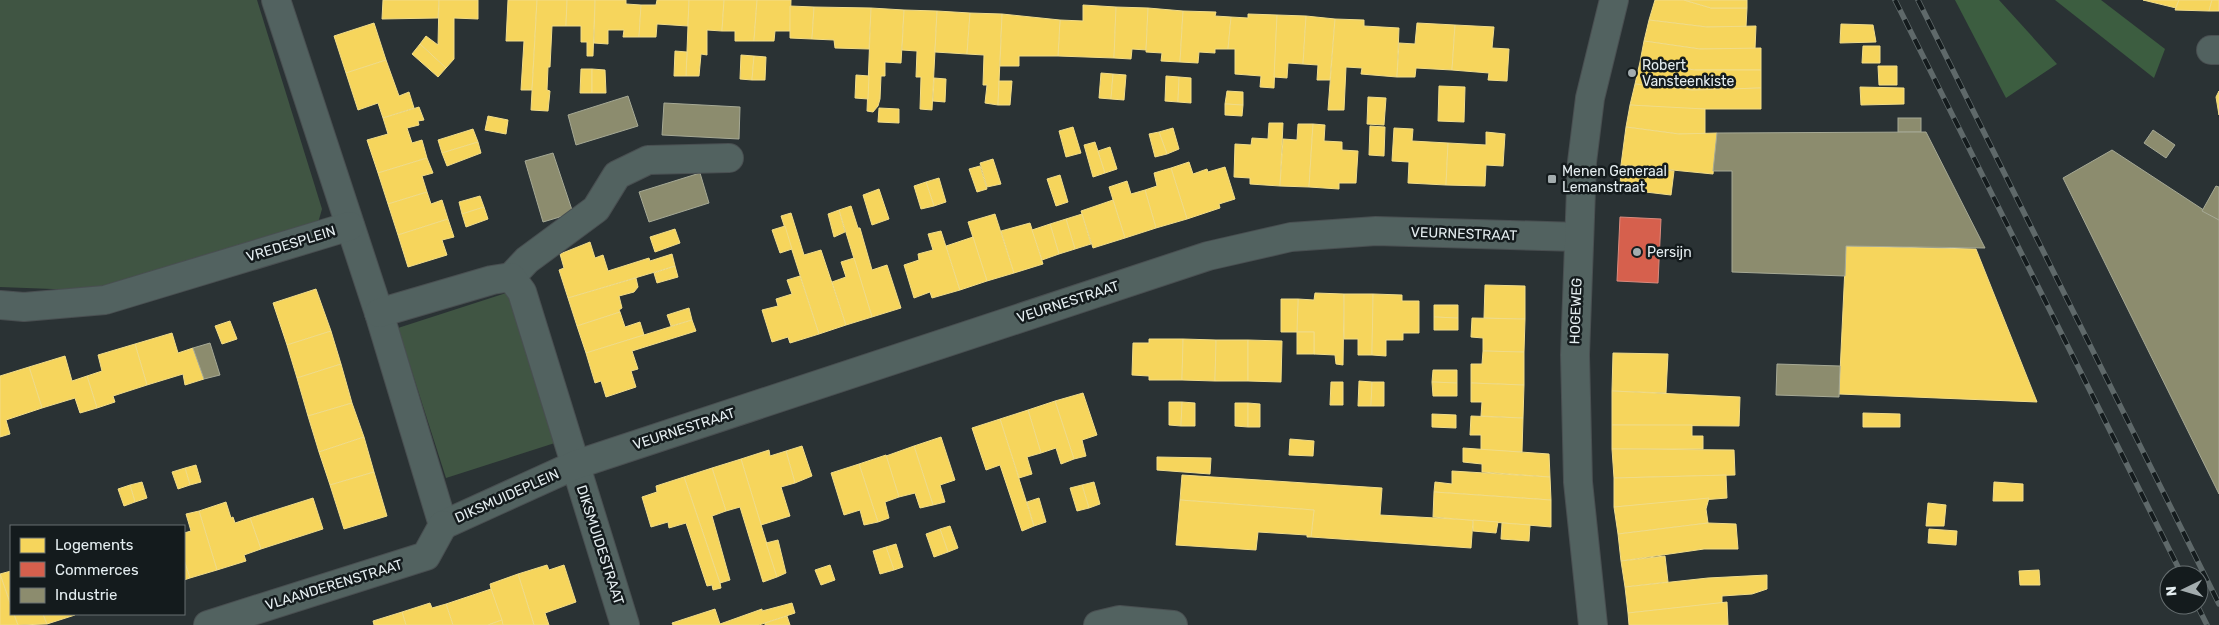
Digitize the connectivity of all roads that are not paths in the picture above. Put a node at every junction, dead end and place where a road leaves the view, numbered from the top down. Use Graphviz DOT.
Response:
graph roads {
  1 [pos="276,0"];
  2 [pos="1614,0"];
  3 [pos="729,158"];
  4 [pos="350,226"];
  5 [pos="1579,237"];
  6 [pos="511,277"];
  7 [pos="0,304"];
  8 [pos="379,314"];
  9 [pos="574,465"];
  10 [pos="443,525"];
  11 [pos="208,625"];
  12 [pos="625,625"];
  13 [pos="1098,625"];
  14 [pos="1173,625"];
  15 [pos="1593,625"];
  1 -- 4 [label="street, VREDESPLEIN"];
  2 -- 5 [label="street, HOGEWEG"];
  3 -- 6 [label="street"];
  4 -- 7 [label="street, VREDESPLEIN"];
  4 -- 8 [label="street, DIKSMUIDEPLEIN"];
  5 -- 9 [label="street, VEURNESTRAAT"];
  5 -- 15 [label="street, HOGEWEG"];
  6 -- 8 [label="street"];
  6 -- 9 [label="street, DIKSMUIDEPLEIN"];
  8 -- 10 [label="street, DIKSMUIDEPLEIN"];
  9 -- 10 [label="street, DIKSMUIDEPLEIN"];
  9 -- 12 [label="street, DIKSMUIDESTRAAT"];
  10 -- 11 [label="street, VLAANDERENSTRAAT"];
  13 -- 14 [label="street"];
}
